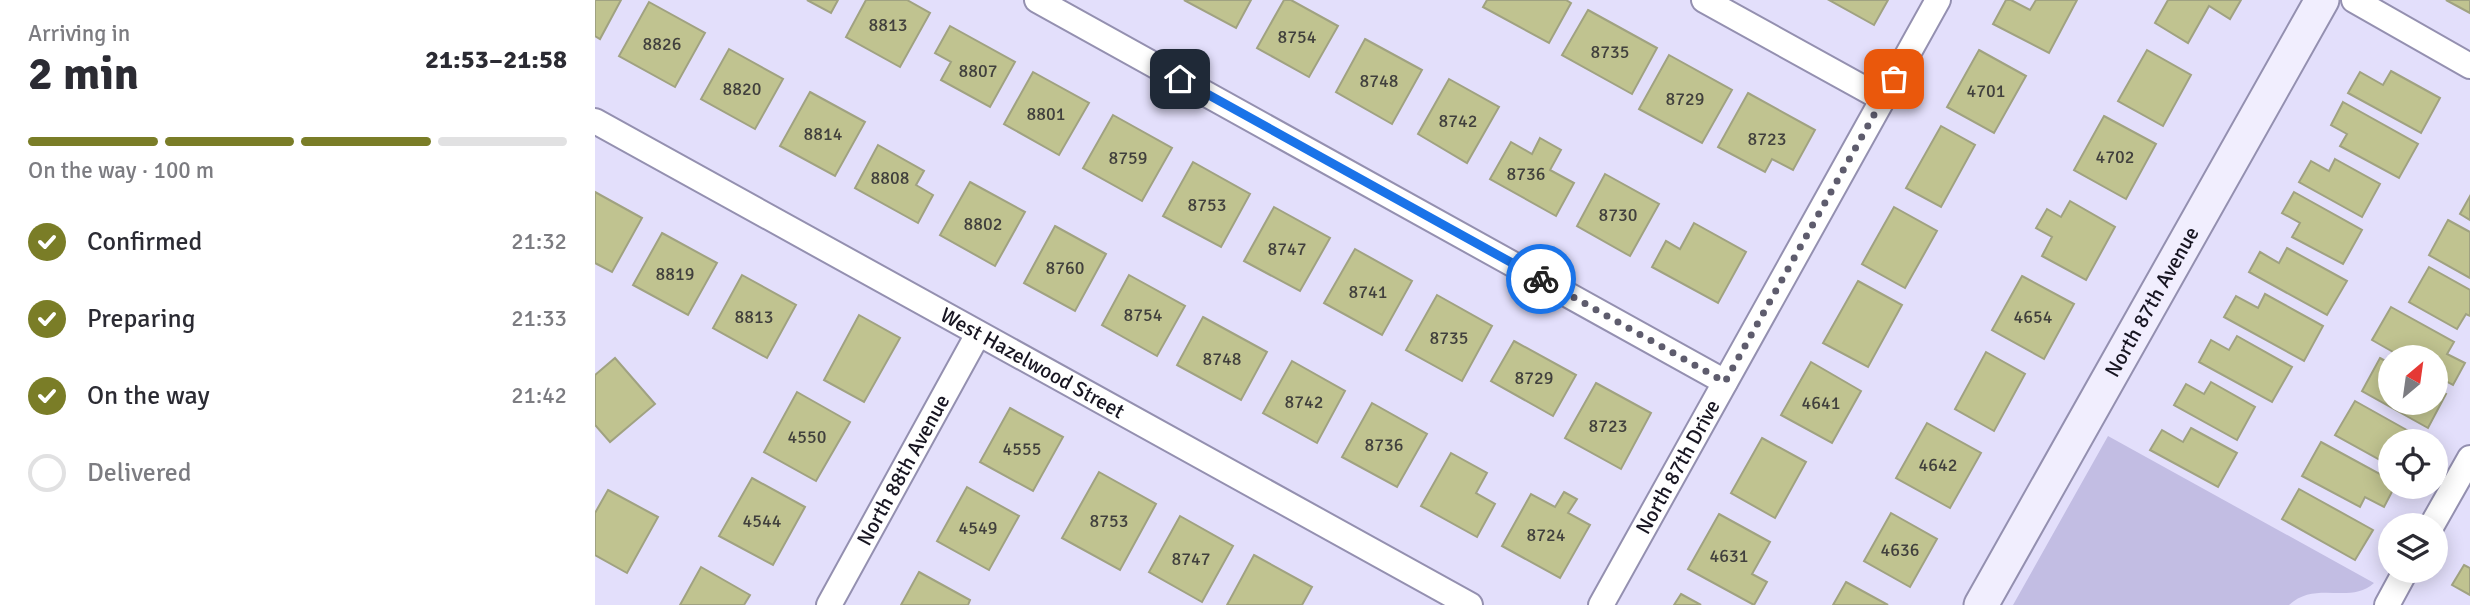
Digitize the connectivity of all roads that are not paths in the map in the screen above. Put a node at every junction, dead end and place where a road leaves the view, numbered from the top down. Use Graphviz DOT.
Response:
graph roads {
  1 [pos="1037,0"];
  2 [pos="1705,0"];
  3 [pos="1938,0"];
  4 [pos="2322,0"];
  5 [pos="2354,0"];
  6 [pos="2470,66"];
  7 [pos="1883,99"];
  8 [pos="595,121"];
  9 [pos="978,334"];
  10 [pos="1725,382"];
  11 [pos="2470,458"];
  12 [pos="2439,513"];
  13 [pos="2399,583"];
  14 [pos="829,605"];
  15 [pos="1471,605"];
  16 [pos="1601,605"];
  17 [pos="1981,605"];
  18 [pos="2387,605"];
  1 -- 10 [label="street"];
  2 -- 7 [label="street"];
  3 -- 7 [label="street, North 87th Drive"];
  4 -- 17 [label="street, North 87th Avenue"];
  5 -- 6 [label="street"];
  7 -- 10 [label="street, North 87th Drive"];
  8 -- 9 [label="street, West Hazelwood Street"];
  9 -- 14 [label="street, North 88th Avenue"];
  9 -- 15 [label="street, West Hazelwood Street"];
  10 -- 16 [label="street, North 87th Drive"];
  11 -- 12 [label="street"];
  13 -- 18 [label="street"];
}
